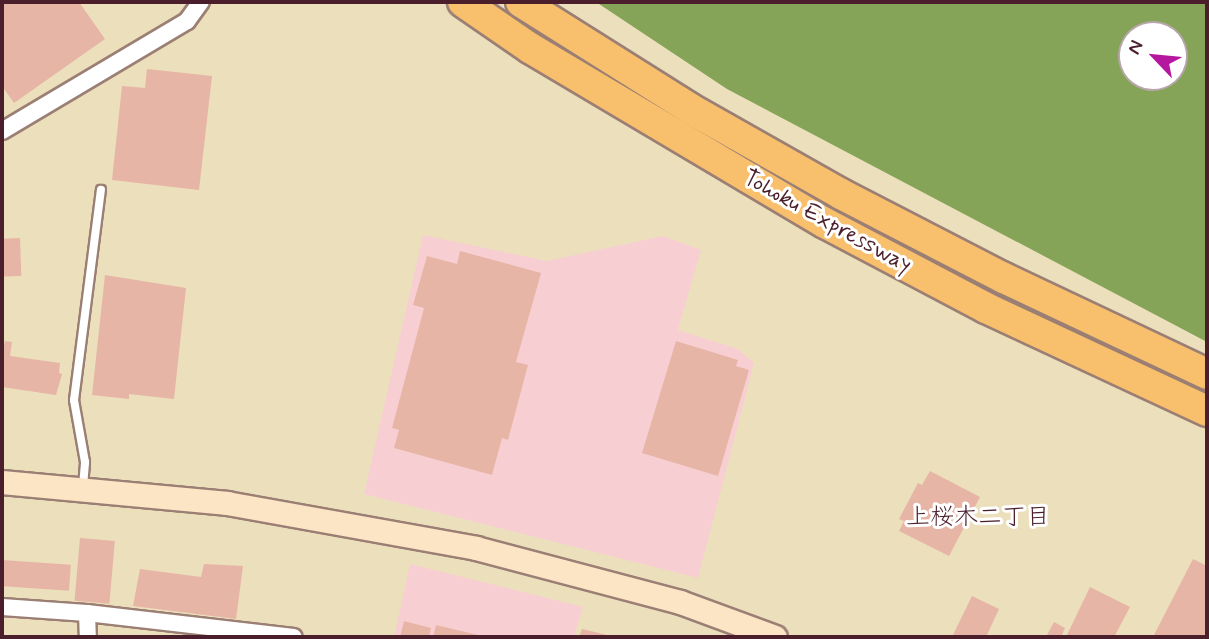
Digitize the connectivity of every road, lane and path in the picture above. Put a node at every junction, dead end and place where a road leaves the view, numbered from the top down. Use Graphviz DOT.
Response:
graph roads {
  1 [pos="201,2"];
  2 [pos="463,2"];
  3 [pos="522,2"];
  4 [pos="2,131"];
  5 [pos="101,190"];
  6 [pos="1207,374"];
  7 [pos="1207,411"];
  8 [pos="2,482"];
  9 [pos="83,489"];
  10 [pos="2,607"];
  11 [pos="87,613"];
  12 [pos="182,631"];
  13 [pos="288,636"];
  14 [pos="88,637"];
  15 [pos="775,637"];
  1 -- 4 [label="street"];
  2 -- 7 [label="highway, Tohoku Expressway"];
  3 -- 6 [label="highway, Tohoku Expressway"];
  5 -- 9 [label="lane"];
  8 -- 9 [label="street"];
  9 -- 15 [label="street"];
  10 -- 11 [label="street"];
  11 -- 12 [label="street"];
  11 -- 14 [label="street"];
  12 -- 13 [label="street"];
}
